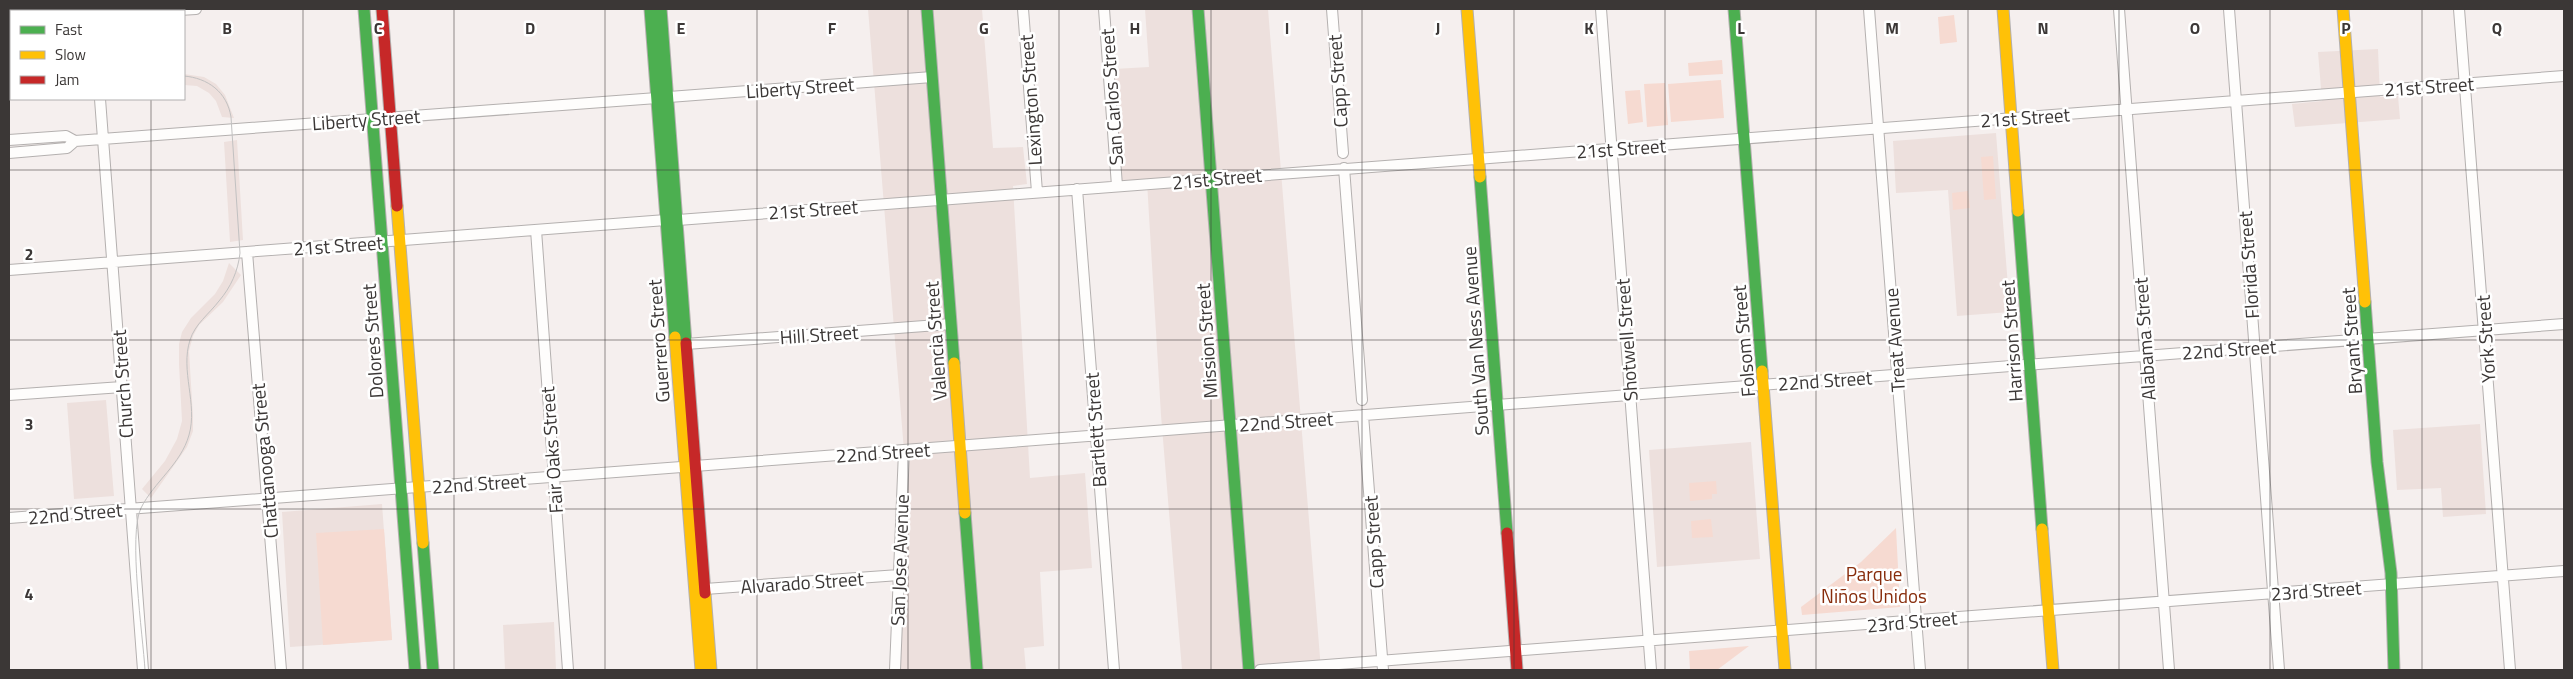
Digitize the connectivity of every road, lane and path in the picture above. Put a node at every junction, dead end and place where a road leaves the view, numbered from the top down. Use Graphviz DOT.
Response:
graph roads {
  1 [pos="196,9"];
  2 [pos="364,9"];
  3 [pos="382,9"];
  4 [pos="650,9"];
  5 [pos="661,9"];
  6 [pos="927,9"];
  7 [pos="1023,9"];
  8 [pos="1104,9"];
  9 [pos="1198,9"];
  10 [pos="1332,9"];
  11 [pos="1467,9"];
  12 [pos="1601,9"];
  13 [pos="1734,9"];
  14 [pos="1869,9"];
  15 [pos="2004,9"];
  16 [pos="2119,9"];
  17 [pos="2228,9"];
  18 [pos="2343,9"];
  19 [pos="2460,9"];
  20 [pos="179,10"];
  21 [pos="2564,76"];
  22 [pos="932,77"];
  23 [pos="2465,83"];
  24 [pos="2350,92"];
  25 [pos="663,98"];
  26 [pos="100,100"];
  27 [pos="2235,101"];
  28 [pos="2126,109"];
  29 [pos="391,117"];
  30 [pos="372,118"];
  31 [pos="2012,118"];
  32 [pos="1878,127"];
  33 [pos="103,138"];
  34 [pos="1744,138"];
  35 [pos="9,140"];
  36 [pos="75,141"];
  37 [pos="1612,148"];
  38 [pos="9,153"];
  39 [pos="1343,153"];
  40 [pos="1478,158"];
  41 [pos="1344,168"];
  42 [pos="1211,178"];
  43 [pos="1117,186"];
  44 [pos="1077,189"];
  45 [pos="1037,192"];
  46 [pos="942,200"];
  47 [pos="672,220"];
  48 [pos="536,230"];
  49 [pos="400,241"];
  50 [pos="382,242"];
  51 [pos="247,252"];
  52 [pos="112,262"];
  53 [pos="9,270"];
  54 [pos="951,324"];
  55 [pos="2564,324"];
  56 [pos="2484,330"];
  57 [pos="2368,338"];
  58 [pos="686,344"];
  59 [pos="2254,347"];
  60 [pos="2145,355"];
  61 [pos="410,363"];
  62 [pos="2030,364"];
  63 [pos="391,365"];
  64 [pos="1897,374"];
  65 [pos="1764,384"];
  66 [pos="122,387"];
  67 [pos="1630,394"];
  68 [pos="9,395"];
  69 [pos="1362,400"];
  70 [pos="1497,404"];
  71 [pos="1363,415"];
  72 [pos="1230,425"];
  73 [pos="1095,436"];
  74 [pos="961,446"];
  75 [pos="904,451"];
  76 [pos="691,467"];
  77 [pos="553,477"];
  78 [pos="419,488"];
  79 [pos="401,489"];
  80 [pos="267,499"];
  81 [pos="131,508"];
  82 [pos="9,518"];
  83 [pos="2564,571"];
  84 [pos="899,575"];
  85 [pos="2503,576"];
  86 [pos="2391,584"];
  87 [pos="705,589"];
  88 [pos="2273,593"];
  89 [pos="2164,602"];
  90 [pos="2049,610"];
  91 [pos="1916,620"];
  92 [pos="1782,631"];
  93 [pos="1649,641"];
  94 [pos="1516,651"];
  95 [pos="1382,666"];
  96 [pos="143,670"];
  97 [pos="282,670"];
  98 [pos="415,670"];
  99 [pos="433,670"];
  100 [pos="568,670"];
  101 [pos="701,670"];
  102 [pos="711,670"];
  103 [pos="895,670"];
  104 [pos="977,670"];
  105 [pos="1114,670"];
  106 [pos="1249,670"];
  107 [pos="1260,670"];
  108 [pos="1517,670"];
  109 [pos="1651,670"];
  110 [pos="1785,670"];
  111 [pos="1920,670"];
  112 [pos="2053,670"];
  113 [pos="2169,670"];
  114 [pos="2279,670"];
  115 [pos="2394,670"];
  116 [pos="2510,670"];
  1 -- 20 [label="street"];
  2 -- 30 [label="main road, Dolores Street"];
  3 -- 29 [label="main road, Dolores Street"];
  4 -- 25 [label="main road, Guerrero Street"];
  5 -- 25 [label="main road, Guerrero Street"];
  6 -- 22 [label="main road, Valencia Street"];
  7 -- 45 [label="street, Lexington Street"];
  8 -- 43 [label="street, San Carlos Street"];
  9 -- 42 [label="main road, Mission Street"];
  10 -- 39 [label="street, Capp Street"];
  11 -- 40 [label="main road, South Van Ness Avenue"];
  12 -- 37 [label="street, Shotwell Street"];
  13 -- 34 [label="main road, Folsom Street"];
  14 -- 32 [label="street, Treat Avenue"];
  15 -- 31 [label="main road, Harrison Street"];
  16 -- 28 [label="street, Alabama Street"];
  17 -- 27 [label="street, Florida Street"];
  18 -- 24 [label="main road, Bryant Street"];
  19 -- 23 [label="street, York Street"];
  21 -- 23 [label="street, 21st Street"];
  22 -- 25 [label="street, Liberty Street"];
  22 -- 46 [label="main road, Valencia Street"];
  23 -- 24 [label="street, 21st Street"];
  23 -- 56 [label="street, York Street"];
  24 -- 27 [label="street, 21st Street"];
  24 -- 57 [label="main road, Bryant Street"];
  25 -- 29 [label="street, Liberty Street"];
  25 -- 47 [label="main road, Guerrero Street"];
  26 -- 33 [label="street, Church Street"];
  27 -- 28 [label="street, 21st Street"];
  27 -- 59 [label="street, Florida Street"];
  28 -- 31 [label="street, 21st Street"];
  28 -- 60 [label="street, Alabama Street"];
  29 -- 30 [label="street, Liberty Street"];
  29 -- 49 [label="main road, Dolores Street"];
  30 -- 33 [label="street, Liberty Street"];
  30 -- 50 [label="main road, Dolores Street"];
  31 -- 32 [label="street, 21st Street"];
  31 -- 62 [label="main road, Harrison Street"];
  32 -- 34 [label="street, 21st Street"];
  32 -- 64 [label="street, Treat Avenue"];
  33 -- 36 [label="street, Liberty Street"];
  33 -- 52 [label="street, Church Street"];
  34 -- 37 [label="street, 21st Street"];
  34 -- 65 [label="main road, Folsom Street"];
  35 -- 36 [label="street, Liberty Street"];
  36 -- 38 [label="street, Liberty Street"];
  37 -- 40 [label="street, 21st Street"];
  37 -- 67 [label="street, Shotwell Street"];
  40 -- 41 [label="street, 21st Street"];
  40 -- 70 [label="main road, South Van Ness Avenue"];
  41 -- 42 [label="street, 21st Street"];
  41 -- 69 [label="street"];
  42 -- 43 [label="street, 21st Street"];
  42 -- 72 [label="main road, Mission Street"];
  43 -- 44 [label="street, 21st Street"];
  44 -- 45 [label="street, 21st Street"];
  44 -- 73 [label="street, Bartlett Street"];
  45 -- 46 [label="street, 21st Street"];
  46 -- 47 [label="street, 21st Street"];
  46 -- 54 [label="main road, Valencia Street"];
  47 -- 48 [label="street, 21st Street"];
  47 -- 58 [label="main road, Guerrero Street"];
  47 -- 76 [label="main road, Guerrero Street"];
  48 -- 49 [label="street, 21st Street"];
  48 -- 77 [label="street, Fair Oaks Street"];
  49 -- 50 [label="street, 21st Street"];
  49 -- 61 [label="main road, Dolores Street"];
  50 -- 51 [label="street, 21st Street"];
  50 -- 63 [label="main road, Dolores Street"];
  51 -- 52 [label="street, 21st Street"];
  51 -- 80 [label="street, Chattanooga Street"];
  52 -- 53 [label="street, 21st Street"];
  52 -- 66 [label="street, Church Street"];
  54 -- 58 [label="street, Hill Street"];
  54 -- 74 [label="main road, Valencia Street"];
  55 -- 56 [label="street, 22nd Street"];
  56 -- 57 [label="street, 22nd Street"];
  56 -- 85 [label="street, York Street"];
  57 -- 59 [label="street, 22nd Street"];
  57 -- 86 [label="main road, Bryant Street"];
  58 -- 76 [label="main road, Guerrero Street"];
  59 -- 60 [label="street, 22nd Street"];
  59 -- 88 [label="street, Florida Street"];
  60 -- 62 [label="street, 22nd Street"];
  60 -- 89 [label="street, Alabama Street"];
  61 -- 63 [label="main road"];
  61 -- 78 [label="main road, Dolores Street"];
  62 -- 64 [label="street, 22nd Street"];
  62 -- 90 [label="main road, Harrison Street"];
  63 -- 79 [label="main road, Dolores Street"];
  64 -- 65 [label="street, 22nd Street"];
  64 -- 91 [label="street, Treat Avenue"];
  65 -- 67 [label="street, 22nd Street"];
  65 -- 92 [label="main road, Folsom Street"];
  66 -- 68 [label="street"];
  66 -- 81 [label="street, Church Street"];
  67 -- 70 [label="street, 22nd Street"];
  67 -- 93 [label="street, Shotwell Street"];
  70 -- 71 [label="street, 22nd Street"];
  70 -- 94 [label="main road, South Van Ness Avenue"];
  71 -- 72 [label="street, 22nd Street"];
  71 -- 95 [label="street, Capp Street"];
  72 -- 73 [label="street, 22nd Street"];
  72 -- 106 [label="main road, Mission Street"];
  73 -- 74 [label="street, 22nd Street"];
  73 -- 105 [label="street, Bartlett Street"];
  74 -- 75 [label="street, 22nd Street"];
  74 -- 104 [label="main road, Valencia Street"];
  75 -- 76 [label="street, 22nd Street"];
  75 -- 84 [label="street, San Jose Avenue"];
  76 -- 77 [label="street, 22nd Street"];
  76 -- 87 [label="main road, Guerrero Street"];
  76 -- 101 [label="main road, Guerrero Street"];
  77 -- 78 [label="street, 22nd Street"];
  77 -- 100 [label="street, Fair Oaks Street"];
  78 -- 79 [label="street, 22nd Street"];
  78 -- 99 [label="main road, Dolores Street"];
  79 -- 80 [label="street, 22nd Street"];
  79 -- 98 [label="main road, Dolores Street"];
  80 -- 81 [label="street, 22nd Street"];
  80 -- 97 [label="street, Chattanooga Street"];
  81 -- 82 [label="street, 22nd Street"];
  81 -- 96 [label="street, Church Street"];
  83 -- 85 [label="street, 23rd Street"];
  84 -- 87 [label="street, Alvarado Street"];
  84 -- 103 [label="street, San Jose Avenue"];
  85 -- 86 [label="street, 23rd Street"];
  85 -- 116 [label="street, York Street"];
  86 -- 88 [label="street, 23rd Street"];
  86 -- 115 [label="main road, Bryant Street"];
  87 -- 102 [label="main road, Guerrero Street"];
  88 -- 89 [label="street, 23rd Street"];
  88 -- 114 [label="street, Florida Street"];
  89 -- 90 [label="street, 23rd Street"];
  89 -- 113 [label="street, Alabama Street"];
  90 -- 91 [label="street, 23rd Street"];
  90 -- 112 [label="main road, Harrison Street"];
  91 -- 92 [label="street, 23rd Street"];
  91 -- 111 [label="street, Treat Avenue"];
  92 -- 93 [label="street, 23rd Street"];
  92 -- 110 [label="main road, Folsom Street"];
  93 -- 94 [label="street, 23rd Street"];
  93 -- 109 [label="street, Shotwell Street"];
  94 -- 95 [label="street, 23rd Street"];
  94 -- 108 [label="main road, South Van Ness Avenue"];
  95 -- 107 [label="street, 23rd Street"];
}
